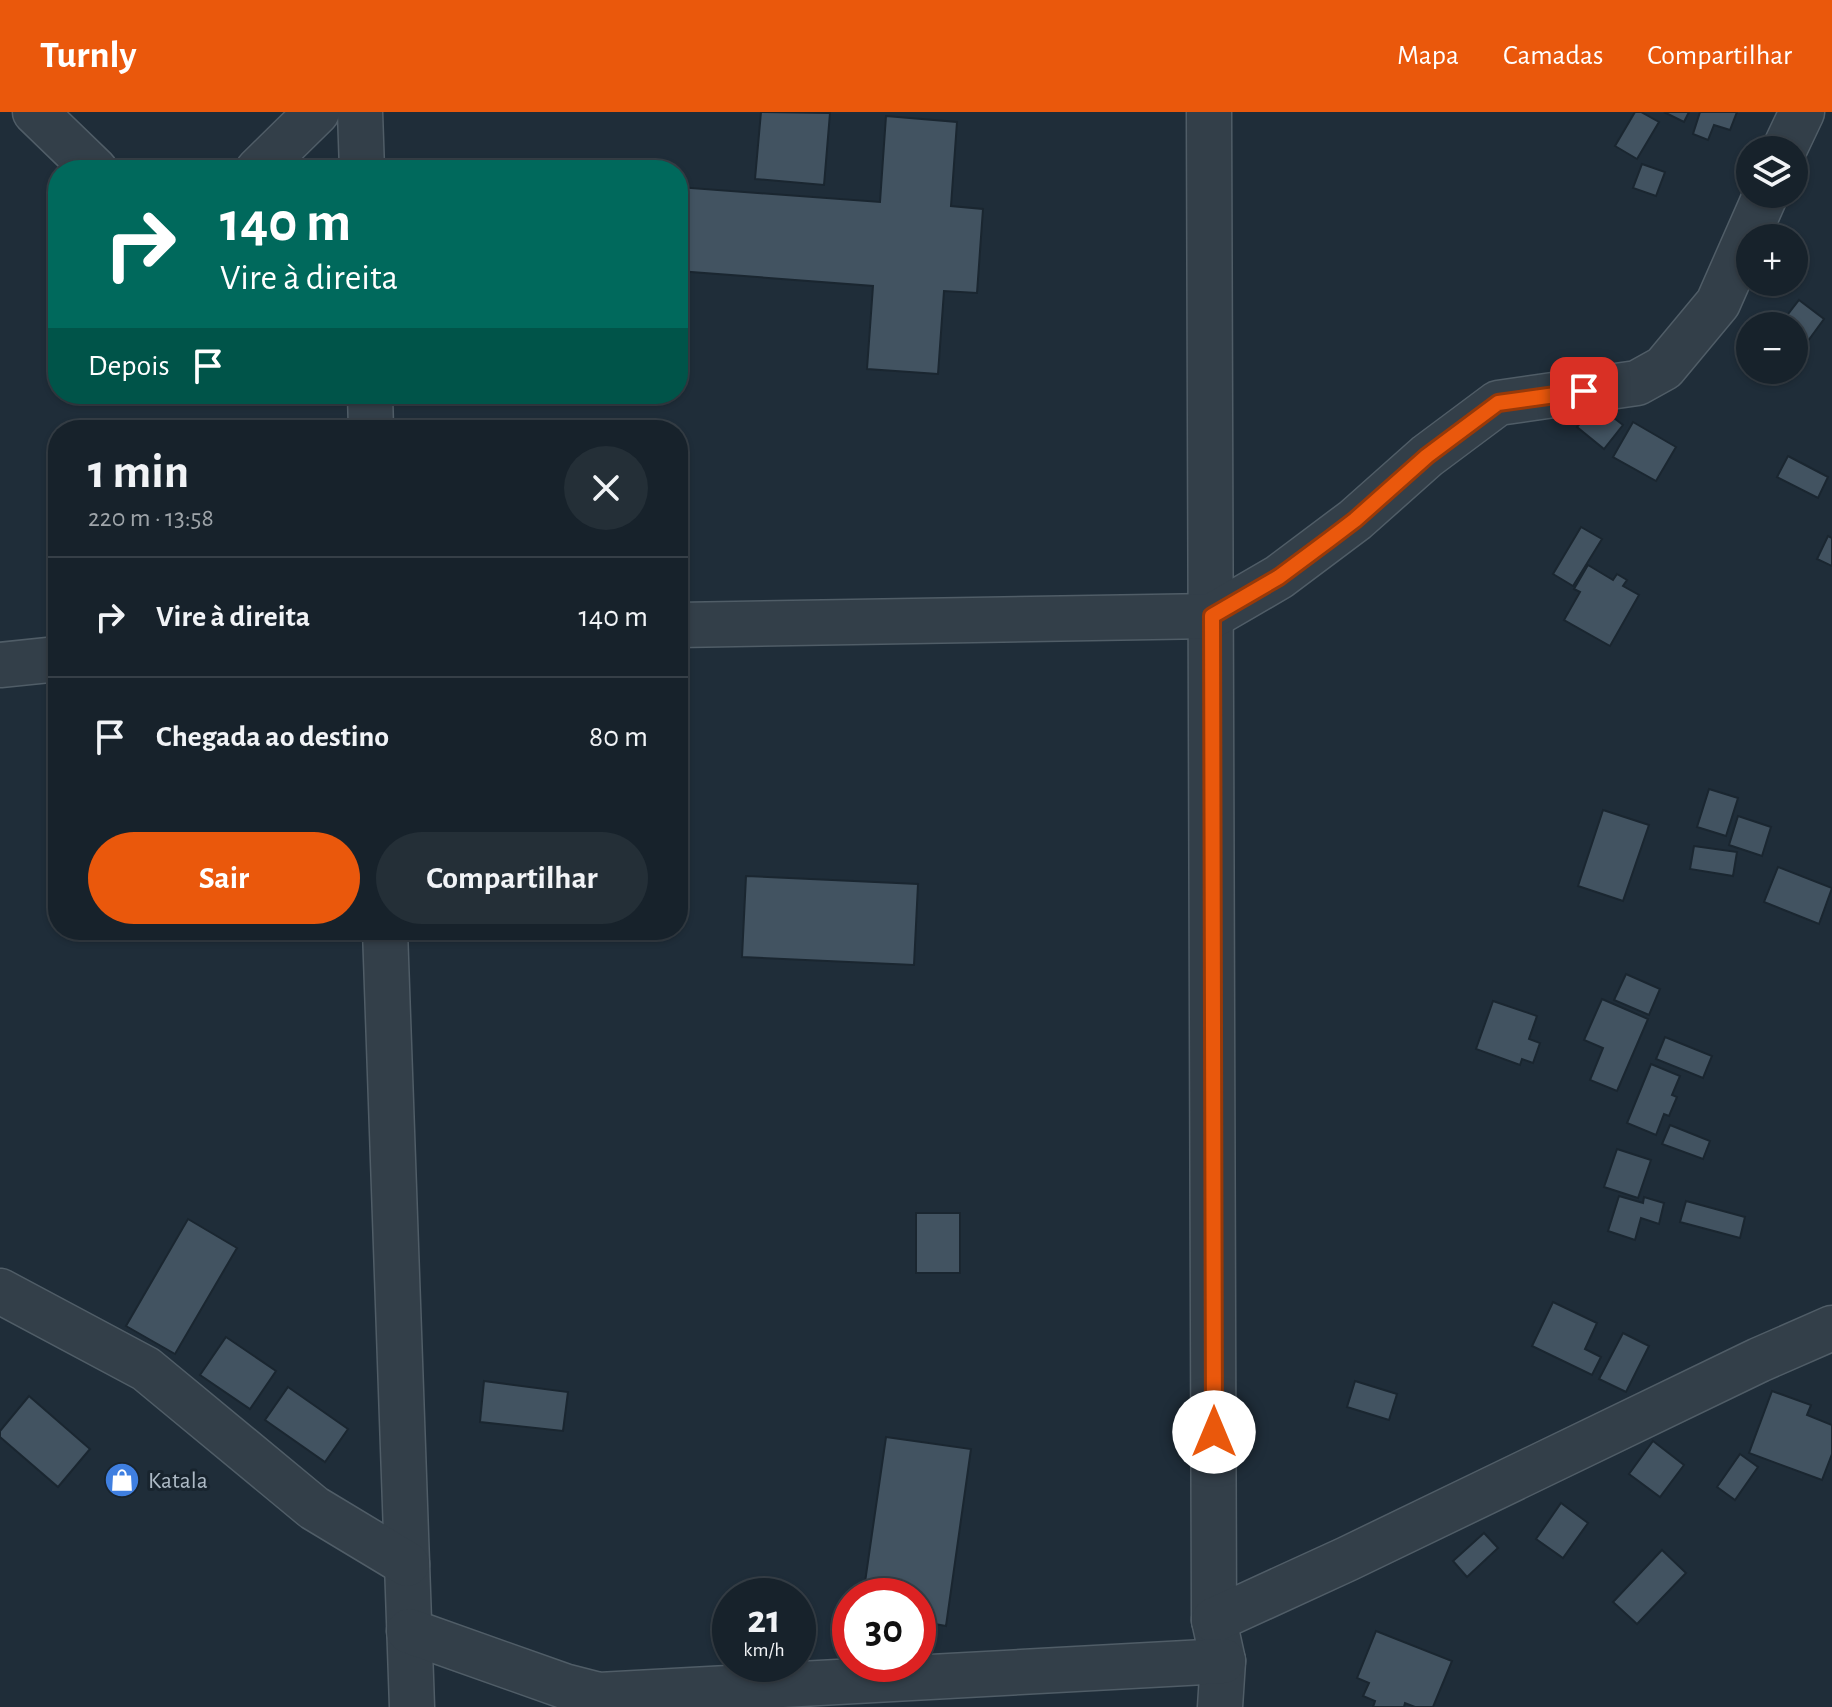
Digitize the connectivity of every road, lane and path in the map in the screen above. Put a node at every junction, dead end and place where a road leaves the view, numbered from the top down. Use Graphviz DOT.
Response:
graph roads {
  1 [pos="35,112"];
  2 [pos="317,112"];
  3 [pos="360,112"];
  4 [pos="1209,112"];
  5 [pos="1802,112"];
  6 [pos="1791,136"];
  7 [pos="85,160"];
  8 [pos="268,160"];
  9 [pos="362,160"];
  10 [pos="1760,208"];
  11 [pos="1212,616"];
  12 [pos="688,625"];
  13 [pos="48,660"];
  14 [pos="0,665"];
  15 [pos="385,940"];
  16 [pos="0,1291"];
  17 [pos="1832,1328"];
  18 [pos="407,1564"];
  19 [pos="409,1631"];
  20 [pos="1218,1640"];
  21 [pos="412,1707"];
  22 [pos="1220,1707"];
  1 -- 7 [label="street"];
  2 -- 8 [label="street"];
  3 -- 9 [label="street"];
  4 -- 11 [label="street"];
  5 -- 6 [label="street"];
  10 -- 11 [label="street"];
  11 -- 12 [label="street"];
  11 -- 20 [label="street"];
  13 -- 14 [label="street"];
  15 -- 18 [label="street"];
  16 -- 18 [label="street"];
  17 -- 20 [label="street"];
  18 -- 19 [label="street"];
  19 -- 20 [label="street"];
  19 -- 21 [label="street"];
  20 -- 22 [label="street"];
}
